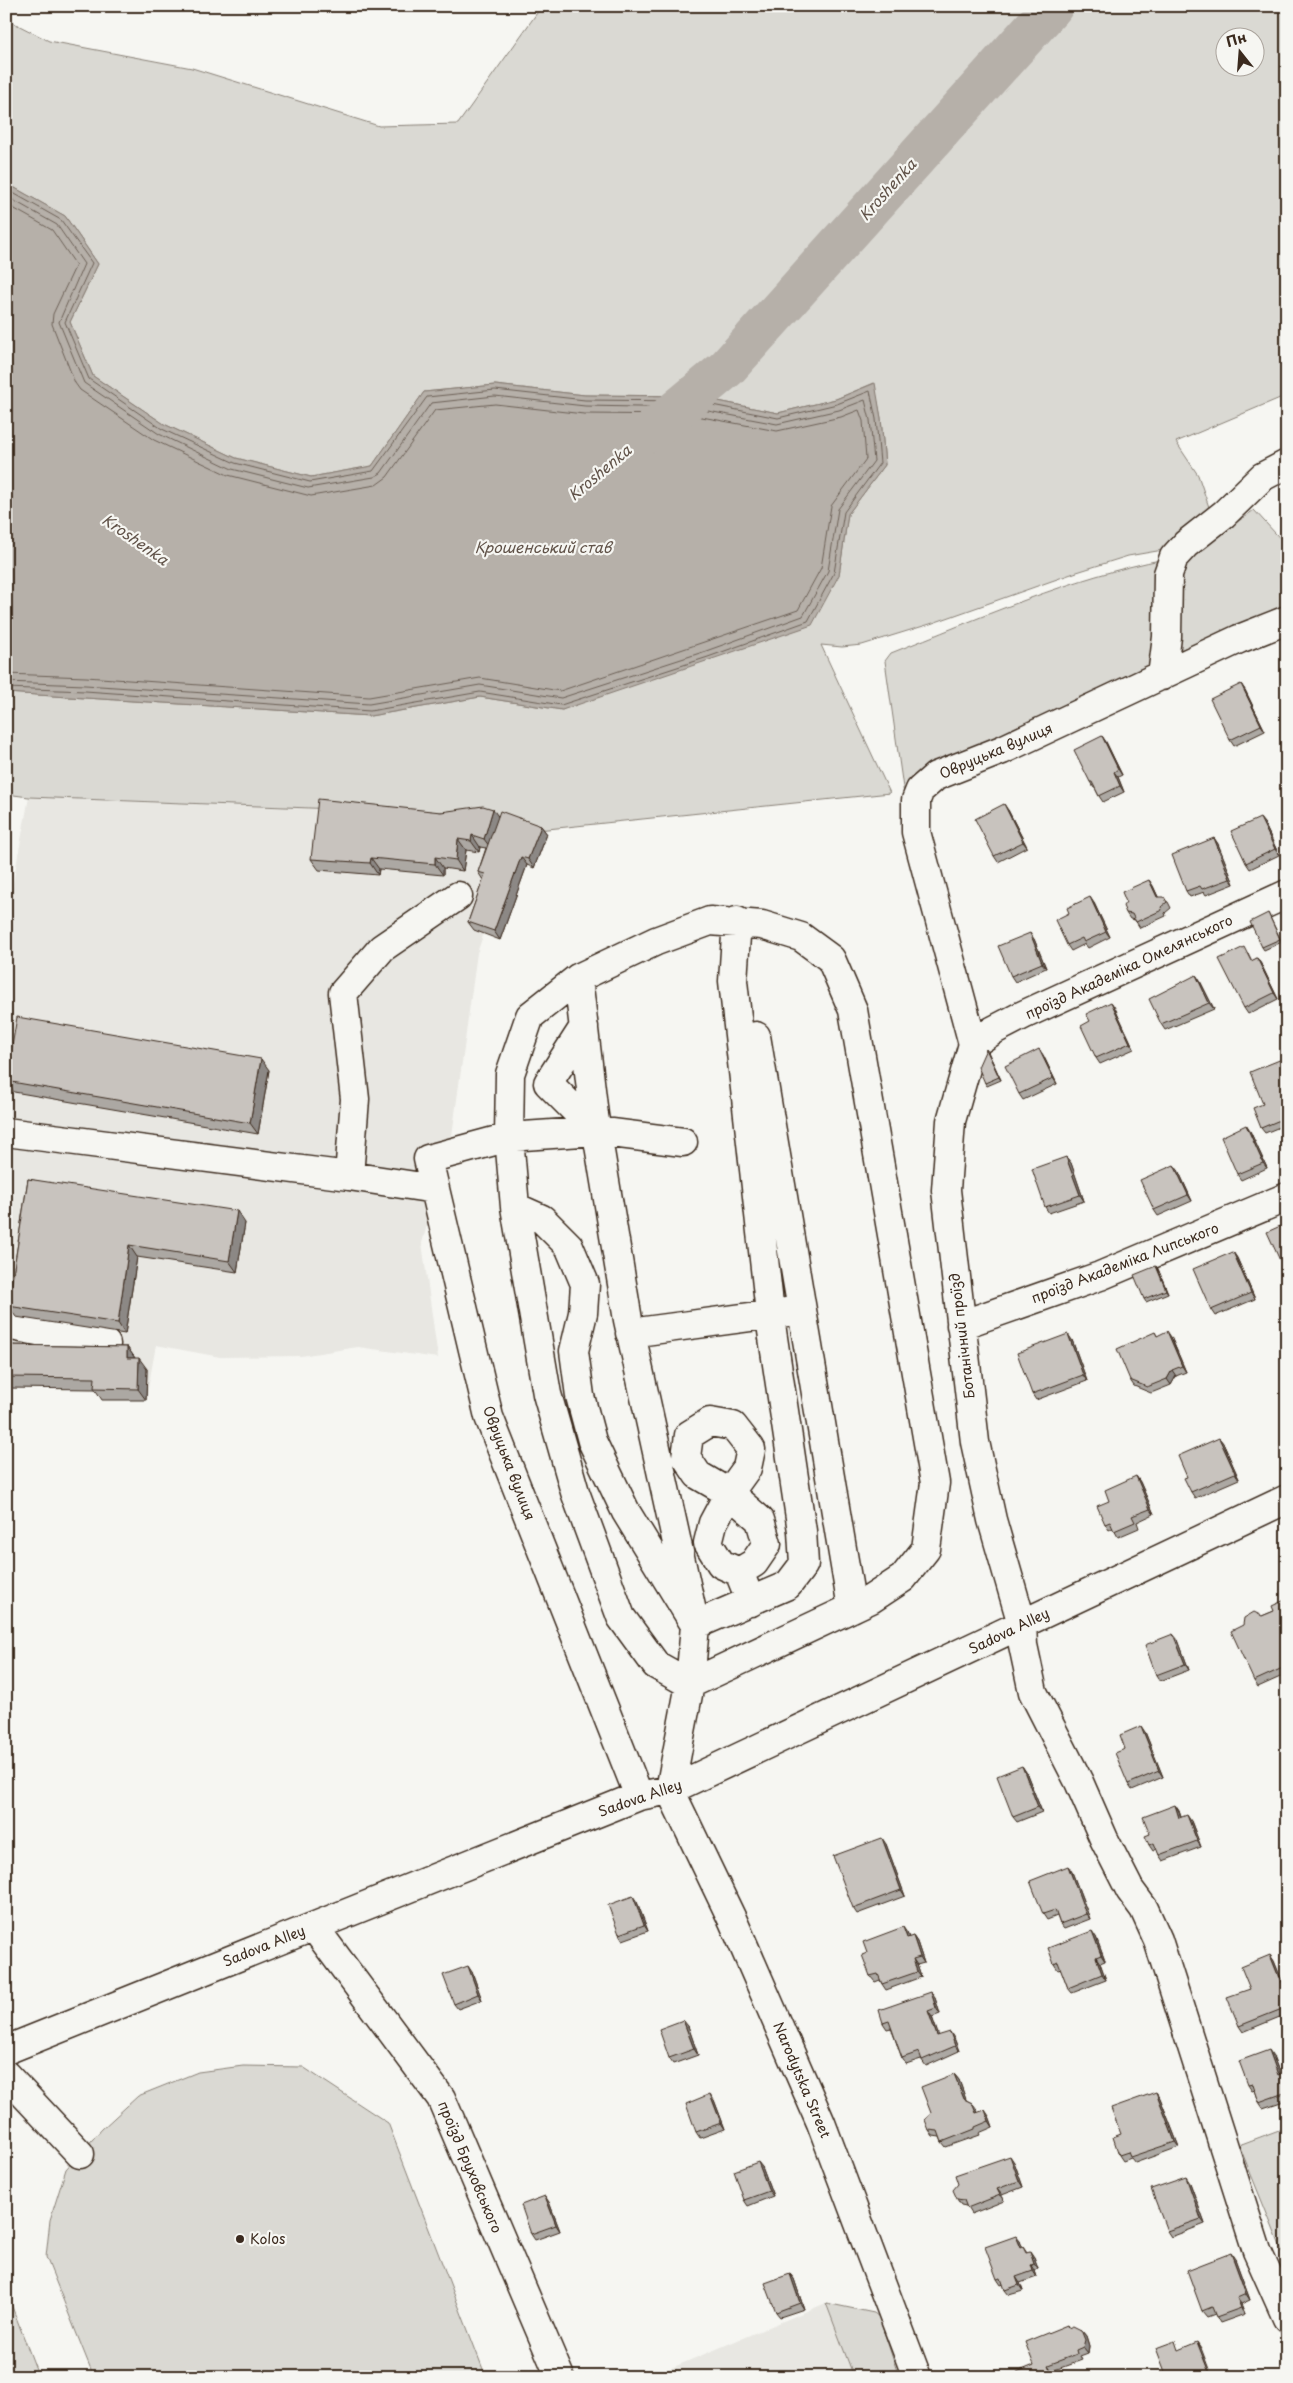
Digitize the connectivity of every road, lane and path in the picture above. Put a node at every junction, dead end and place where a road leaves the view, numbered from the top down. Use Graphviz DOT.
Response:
graph roads {
  1 [pos="1287,464"];
  2 [pos="1287,620"];
  3 [pos="1162,676"];
  4 [pos="1287,894"];
  5 [pos="458,896"];
  6 [pos="737,921"];
  7 [pos="578,978"];
  8 [pos="584,1027"];
  9 [pos="973,1044"];
  10 [pos="596,1131"];
  11 [pos="6,1136"];
  12 [pos="509,1137"];
  13 [pos="683,1142"];
  14 [pos="349,1176"];
  15 [pos="435,1189"];
  16 [pos="1287,1197"];
  17 [pos="515,1206"];
  18 [pos="802,1310"];
  19 [pos="770,1313"];
  20 [pos="6,1325"];
  21 [pos="961,1325"];
  22 [pos="630,1333"];
  23 [pos="106,1344"];
  24 [pos="1287,1499"];
  25 [pos="739,1572"];
  26 [pos="751,1602"];
  27 [pos="852,1608"];
  28 [pos="1022,1624"];
  29 [pos="695,1625"];
  30 [pos="690,1684"];
  31 [pos="670,1790"];
  32 [pos="639,1796"];
  33 [pos="314,1927"];
  34 [pos="6,2050"];
  35 [pos="6,2075"];
  36 [pos="80,2154"];
  37 [pos="1287,2318"];
  38 [pos="560,2377"];
  39 [pos="917,2377"];
  1 -- 3 [label="street"];
  2 -- 3 [label="street, Овруцька вулиця"];
  3 -- 9 [label="street, Овруцька вулиця"];
  4 -- 9 [label="street, проїзд Академіка Омелянського"];
  5 -- 14 [label="street"];
  6 -- 7 [label="street"];
  6 -- 18 [label="street"];
  6 -- 19 [label="street"];
  6 -- 27 [label="street"];
  7 -- 8 [label="street"];
  7 -- 12 [label="street"];
  8 -- 10 [label="street"];
  8 -- 10 [label="street"];
  9 -- 21 [label="street, Ботанічний проїзд"];
  10 -- 12 [label="street"];
  10 -- 13 [label="street"];
  10 -- 22 [label="street"];
  11 -- 14 [label="street"];
  12 -- 15 [label="street, Овруцька вулиця"];
  12 -- 17 [label="street"];
  14 -- 15 [label="street"];
  15 -- 32 [label="street, Овруцька вулиця"];
  16 -- 21 [label="street, проїзд Академіка Липського"];
  17 -- 29 [label="street"];
  17 -- 30 [label="street"];
  18 -- 19 [label="street"];
  18 -- 27 [label="street"];
  19 -- 22 [label="street"];
  19 -- 26 [label="street"];
  20 -- 23 [label="street"];
  21 -- 28 [label="street, Ботанічний проїзд"];
  22 -- 29 [label="street"];
  24 -- 28 [label="street, Sadova Alley"];
  25 -- 25 [label="street"];
  25 -- 26 [label="street"];
  26 -- 29 [label="street"];
  27 -- 30 [label="street"];
  28 -- 31 [label="street, Sadova Alley"];
  28 -- 37 [label="street, Ботанічний проїзд"];
  29 -- 30 [label="street"];
  30 -- 31 [label="street"];
  31 -- 32 [label="street, Sadova Alley"];
  31 -- 39 [label="street, Narodytska Street"];
  32 -- 33 [label="street, Sadova Alley"];
  33 -- 34 [label="street, Sadova Alley"];
  33 -- 38 [label="street, проїзд Бруховського"];
  35 -- 36 [label="street"];
}
